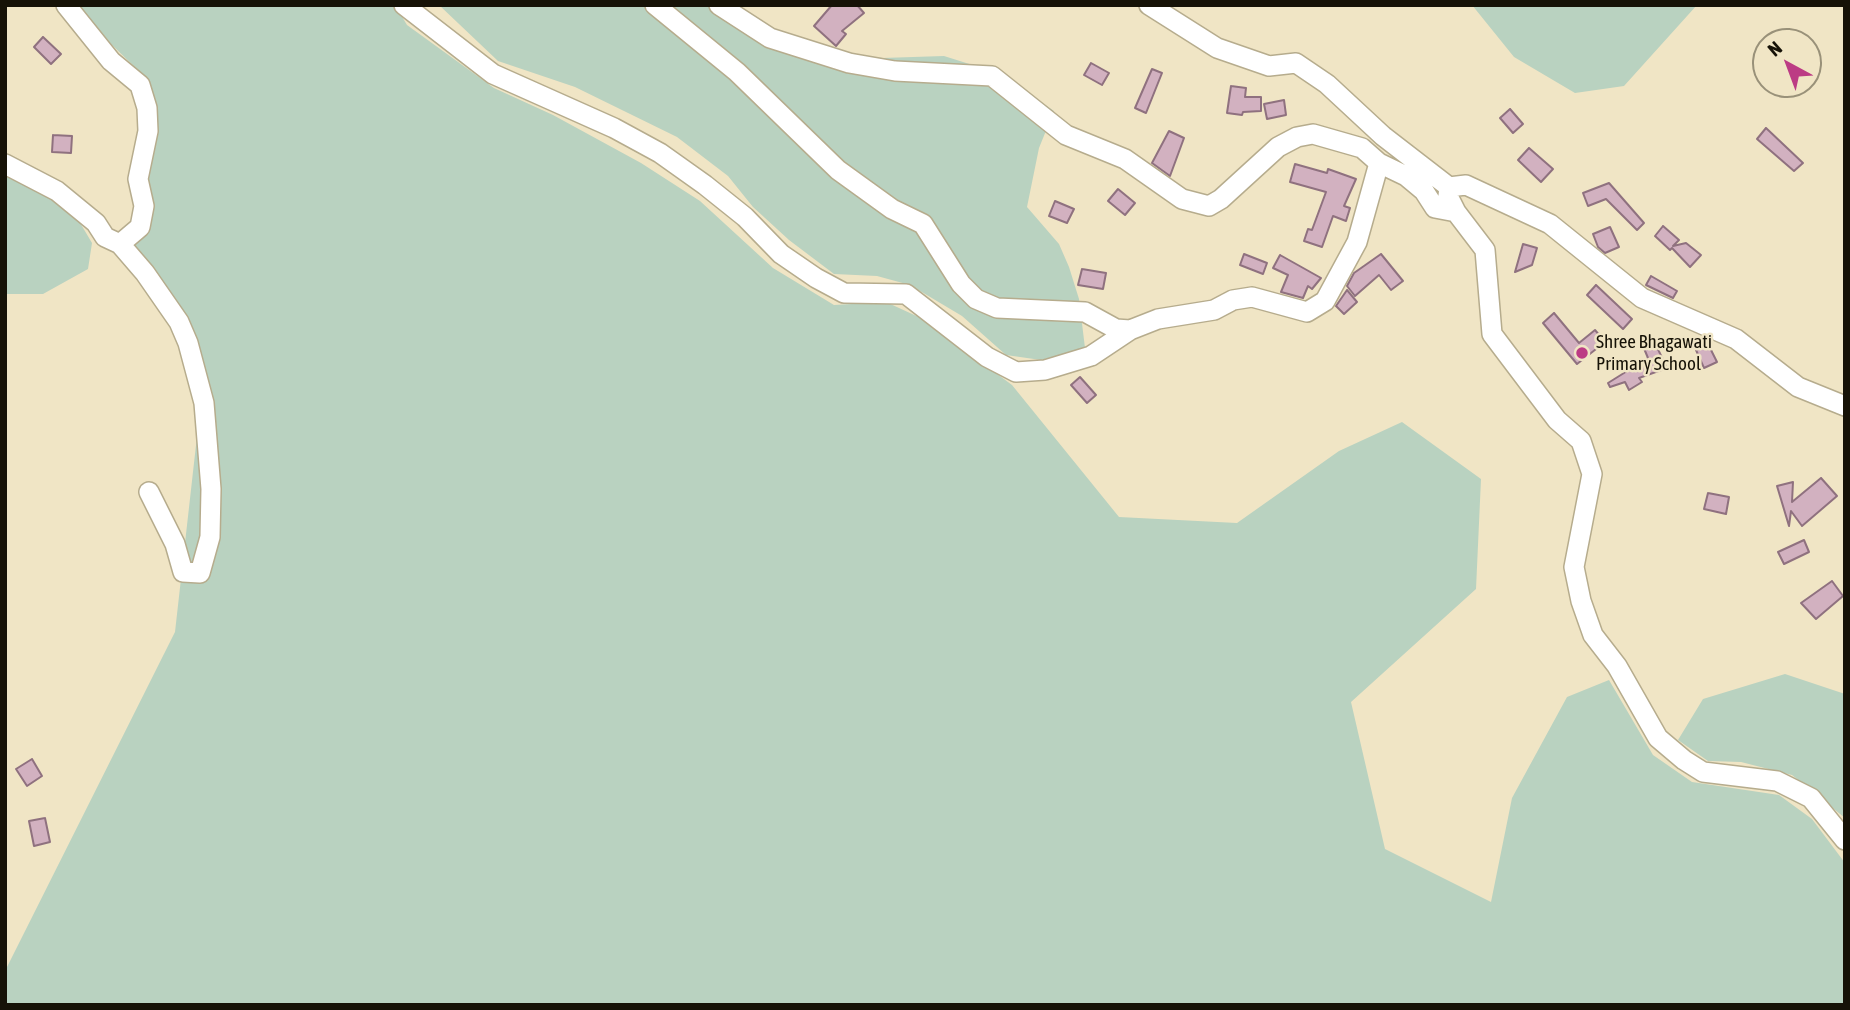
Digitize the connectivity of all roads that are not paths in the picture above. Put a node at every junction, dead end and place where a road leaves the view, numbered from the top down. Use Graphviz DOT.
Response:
graph roads {
  1 [pos="66,5"];
  2 [pos="404,5"];
  3 [pos="655,5"];
  4 [pos="719,5"];
  5 [pos="1149,5"];
  6 [pos="1379,163"];
  7 [pos="5,164"];
  8 [pos="1449,187"];
  9 [pos="1456,212"];
  10 [pos="120,244"];
  11 [pos="1130,330"];
  12 [pos="1845,406"];
  13 [pos="149,492"];
  14 [pos="1845,840"];
  1 -- 10 [label="street"];
  2 -- 11 [label="street"];
  3 -- 11 [label="street"];
  4 -- 6 [label="street"];
  5 -- 8 [label="street"];
  6 -- 9 [label="street"];
  6 -- 11 [label="street"];
  7 -- 10 [label="street"];
  8 -- 9 [label="street"];
  8 -- 12 [label="street"];
  9 -- 14 [label="street"];
  10 -- 13 [label="street"];
}
